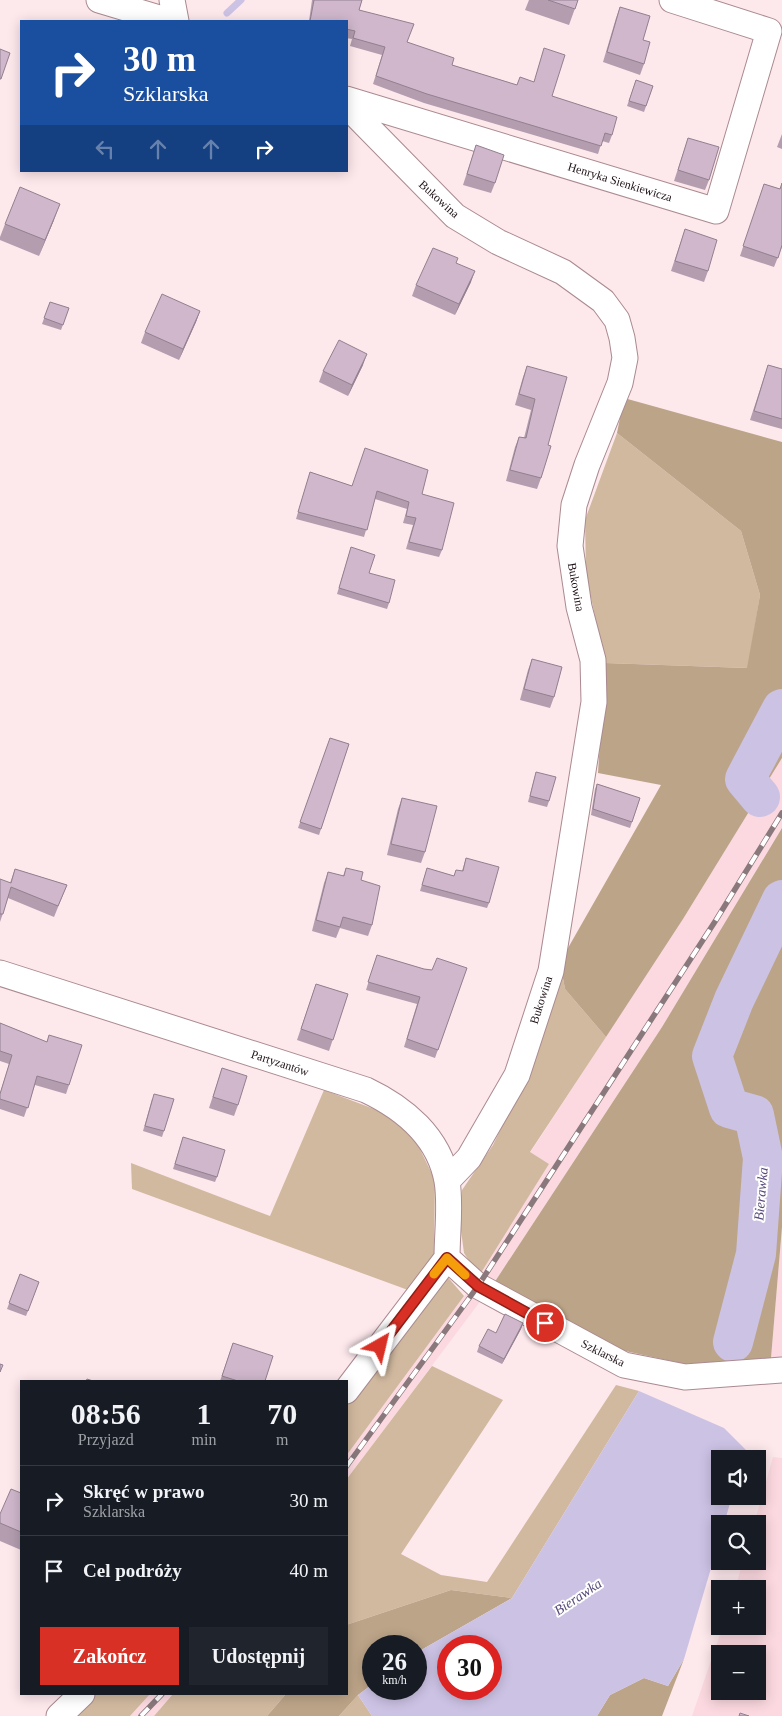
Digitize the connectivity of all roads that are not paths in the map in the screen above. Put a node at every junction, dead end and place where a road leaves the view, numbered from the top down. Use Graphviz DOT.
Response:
graph roads {
  1 [pos="99,0"];
  2 [pos="172,0"];
  3 [pos="672,0"];
  4 [pos="166,20"];
  5 [pos="176,20"];
  6 [pos="348,100"];
  7 [pos="348,107"];
  8 [pos="0,973"];
  9 [pos="447,1181"];
  10 [pos="447,1258"];
  11 [pos="782,1370"];
  12 [pos="348,1388"];
  13 [pos="81,1695"];
  14 [pos="59,1716"];
  1 -- 4 [label="street"];
  2 -- 5 [label="street"];
  3 -- 6 [label="street, Henryka Sienkiewicza"];
  7 -- 9 [label="street, Bukowina"];
  8 -- 9 [label="street, Partyzantów"];
  9 -- 10 [label="street, Partyzantów"];
  10 -- 11 [label="street, Szklarska"];
  10 -- 12 [label="street"];
  13 -- 14 [label="street"];
}
